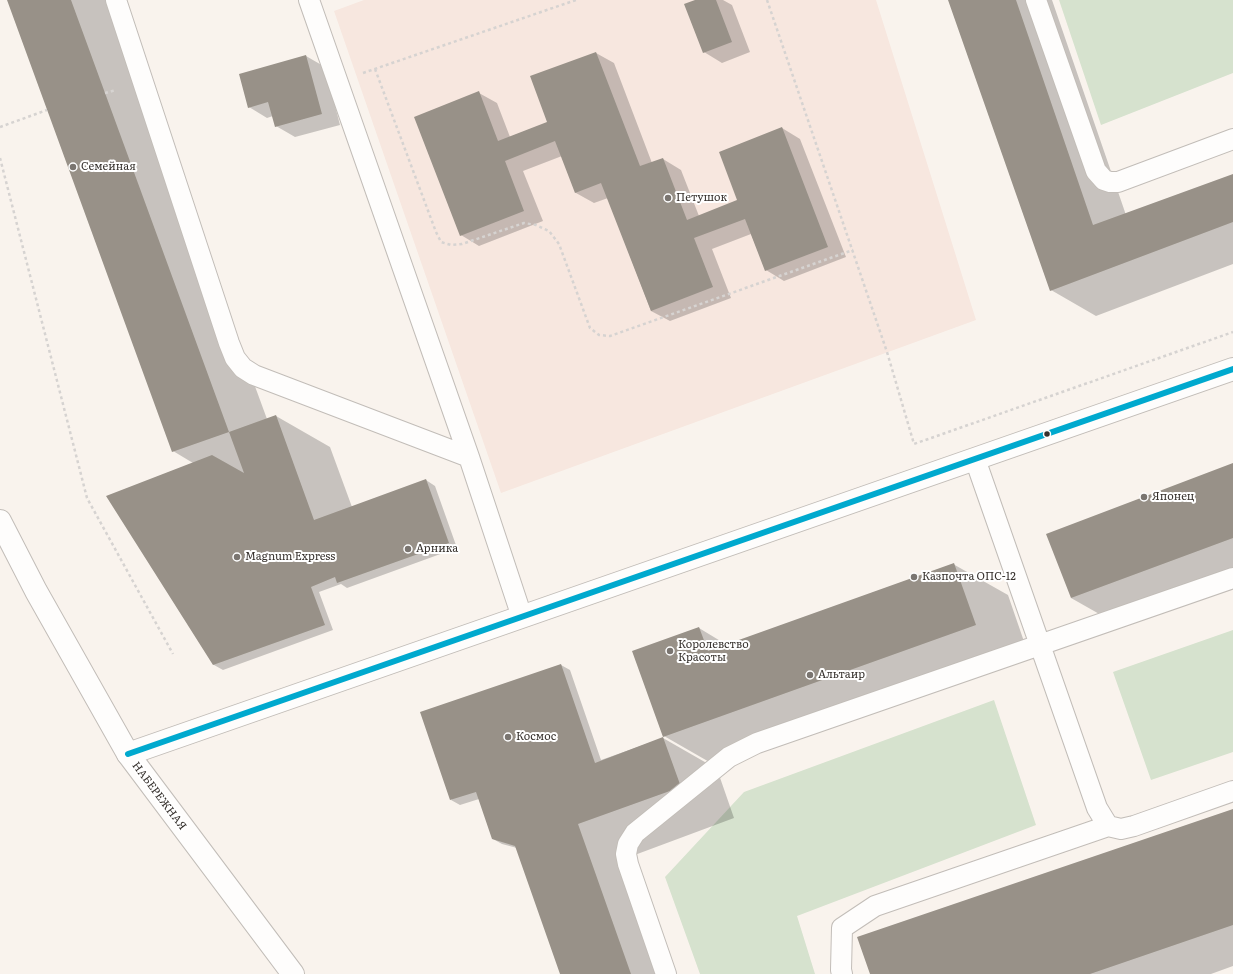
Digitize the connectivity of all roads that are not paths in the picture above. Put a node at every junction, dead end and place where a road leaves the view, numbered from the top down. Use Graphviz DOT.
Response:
graph roads {
  1 [pos="116,0"];
  2 [pos="309,0"];
  3 [pos="1036,0"];
  4 [pos="1233,139"];
  5 [pos="1233,369"];
  6 [pos="469,457"];
  7 [pos="975,459"];
  8 [pos="0,521"];
  9 [pos="1233,578"];
  10 [pos="522,617"];
  11 [pos="1040,645"];
  12 [pos="128,754"];
  13 [pos="1233,791"];
  14 [pos="1108,826"];
  15 [pos="293,974"];
  16 [pos="666,974"];
  17 [pos="842,974"];
  1 -- 6 [label="lane"];
  2 -- 6 [label="lane"];
  3 -- 4 [label="lane"];
  5 -- 7 [label="main road"];
  6 -- 10 [label="lane"];
  7 -- 10 [label="main road"];
  7 -- 11 [label="lane"];
  8 -- 12 [label="main road, НАБЕРЕЖНАЯ"];
  9 -- 11 [label="lane"];
  10 -- 12 [label="main road"];
  11 -- 14 [label="lane"];
  11 -- 16 [label="lane"];
  12 -- 15 [label="main road, НАБЕРЕЖНАЯ"];
  13 -- 14 [label="lane"];
  14 -- 17 [label="lane"];
}
